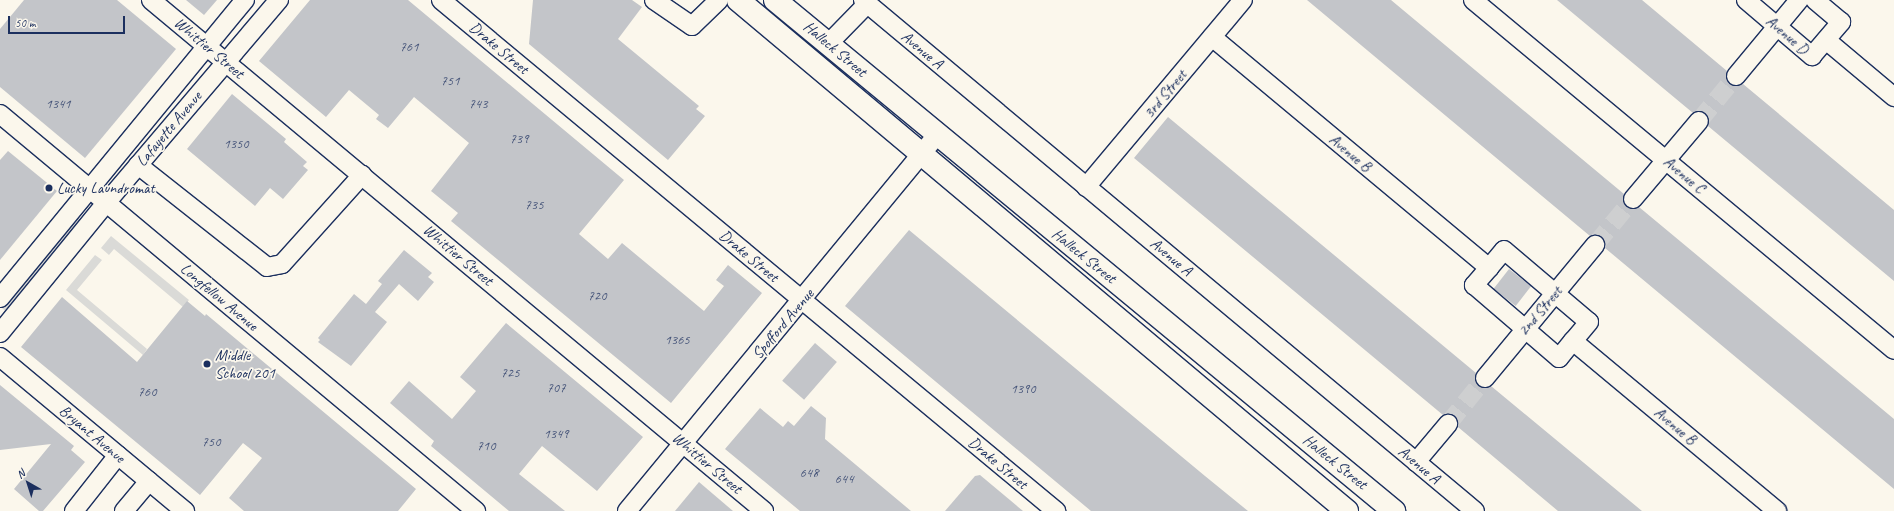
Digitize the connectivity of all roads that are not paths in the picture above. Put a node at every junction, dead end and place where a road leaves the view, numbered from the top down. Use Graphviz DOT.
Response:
graph roads {
  1 [pos="151,0"];
  2 [pos="245,0"];
  3 [pos="279,0"];
  4 [pos="441,0"];
  5 [pos="654,0"];
  6 [pos="719,0"];
  7 [pos="738,0"];
  8 [pos="775,0"];
  9 [pos="1243,0"];
  10 [pos="1473,0"];
  11 [pos="1746,0"];
  12 [pos="1799,0"];
  13 [pos="1815,0"];
  14 [pos="865,2"];
  15 [pos="1777,26"];
  16 [pos="1212,38"];
  17 [pos="1826,40"];
  18 [pos="828,44"];
  19 [pos="206,46"];
  20 [pos="225,62"];
  21 [pos="1736,76"];
  22 [pos="1894,97"];
  23 [pos="0,114"];
  24 [pos="1699,121"];
  25 [pos="937,135"];
  26 [pos="922,154"];
  27 [pos="1666,160"];
  28 [pos="138,164"];
  29 [pos="362,175"];
  30 [pos="1086,187"];
  31 [pos="88,188"];
  32 [pos="1633,199"];
  33 [pos="106,203"];
  34 [pos="1595,245"];
  35 [pos="1489,268"];
  36 [pos="1555,293"];
  37 [pos="0,298"];
  38 [pos="802,300"];
  39 [pos="1525,329"];
  40 [pos="0,333"];
  41 [pos="1573,341"];
  42 [pos="1894,350"];
  43 [pos="0,357"];
  44 [pos="1485,378"];
  45 [pos="1448,424"];
  46 [pos="684,444"];
  47 [pos="118,455"];
  48 [pos="1416,462"];
  49 [pos="149,481"];
  50 [pos="74,511"];
  51 [pos="124,511"];
  52 [pos="185,511"];
  53 [pos="476,511"];
  54 [pos="628,511"];
  55 [pos="764,511"];
  56 [pos="1056,511"];
  57 [pos="1347,511"];
  58 [pos="1394,511"];
  59 [pos="1474,511"];
  60 [pos="1777,511"];
  1 -- 19 [label="street, Whittier Street"];
  2 -- 19 [label="street, Lafayette Avenue"];
  3 -- 20 [label="street, Lafayette Avenue"];
  4 -- 38 [label="street, Drake Street"];
  5 -- 6 [label="street"];
  7 -- 26 [label="main road, Halleck Street"];
  8 -- 18 [label="main road, Halleck Street"];
  9 -- 16 [label="street, 3rd Street"];
  10 -- 27 [label="street, Avenue C"];
  11 -- 15 [label="street, Avenue D"];
  12 -- 15 [label="street"];
  13 -- 17 [label="street, Avenue D"];
  14 -- 18 [label="street, Avenue A"];
  14 -- 30 [label="street, Avenue A"];
  15 -- 17 [label="street, Avenue D"];
  15 -- 21 [label="street"];
  16 -- 30 [label="street, 3rd Street"];
  16 -- 35 [label="street, Avenue B"];
  17 -- 22 [label="street, Avenue D"];
  18 -- 25 [label="main road, Halleck Street"];
  19 -- 20 [label="street, Whittier Street"];
  19 -- 31 [label="street, Lafayette Avenue"];
  20 -- 28 [label="street, Lafayette Avenue"];
  20 -- 29 [label="street, Whittier Street"];
  23 -- 31 [label="street, Longfellow Avenue"];
  24 -- 27 [label="street"];
  25 -- 26 [label="street, Spofford Avenue"];
  25 -- 58 [label="main road, Halleck Street"];
  26 -- 38 [label="street, Spofford Avenue"];
  26 -- 57 [label="main road, Halleck Street"];
  27 -- 32 [label="street"];
  27 -- 42 [label="street, Avenue C"];
  28 -- 29 [label="street"];
  28 -- 33 [label="street, Lafayette Avenue"];
  29 -- 46 [label="street, Whittier Street"];
  30 -- 48 [label="street, Avenue A"];
  31 -- 33 [label="street, Longfellow Avenue"];
  31 -- 37 [label="street, Lafayette Avenue"];
  33 -- 40 [label="street, Lafayette Avenue"];
  33 -- 53 [label="street, Longfellow Avenue"];
  34 -- 36 [label="street, 2nd Street"];
  35 -- 36 [label="street"];
  35 -- 39 [label="street"];
  36 -- 39 [label="street, 2nd Street"];
  36 -- 41 [label="street"];
  38 -- 46 [label="street, Spofford Avenue"];
  38 -- 56 [label="street, Drake Street"];
  39 -- 41 [label="street"];
  39 -- 44 [label="street, 2nd Street"];
  41 -- 60 [label="street, Avenue B"];
  43 -- 47 [label="street, Bryant Avenue"];
  45 -- 48 [label="street"];
  46 -- 54 [label="street, Spofford Avenue"];
  46 -- 55 [label="street, Whittier Street"];
  47 -- 49 [label="street, Bryant Avenue"];
  47 -- 50 [label="street"];
  48 -- 59 [label="street, Avenue A"];
  49 -- 51 [label="street"];
  49 -- 52 [label="street, Bryant Avenue"];
}
